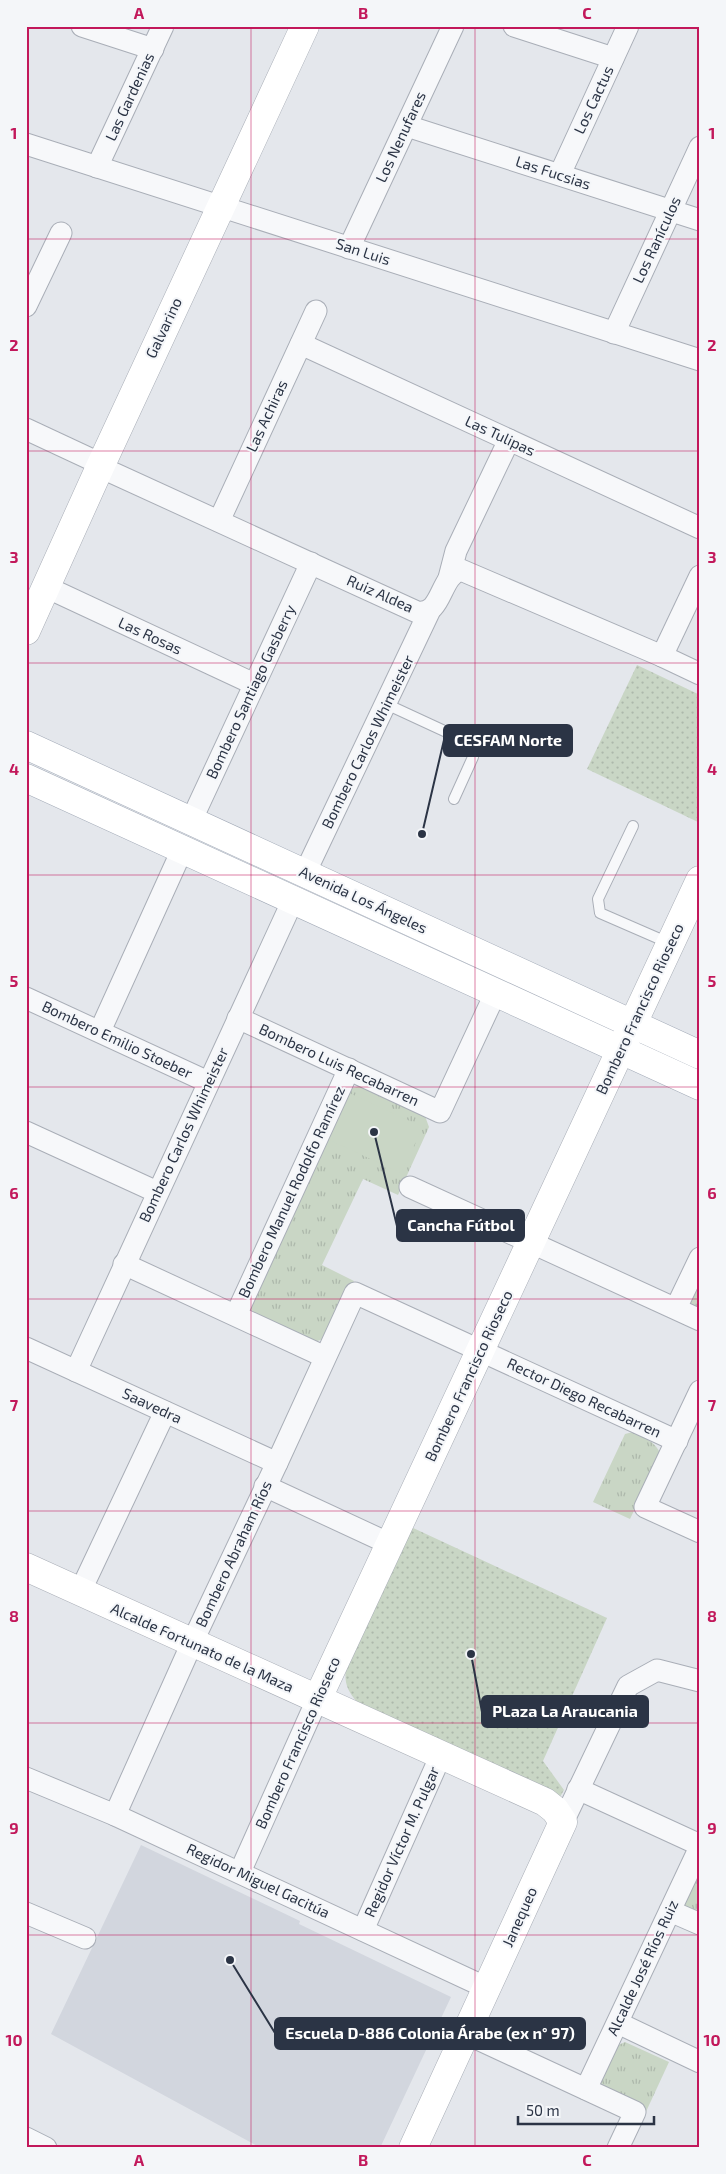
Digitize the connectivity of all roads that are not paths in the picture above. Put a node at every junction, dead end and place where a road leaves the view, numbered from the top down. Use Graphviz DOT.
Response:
graph roads {
  1 [pos="82,26"];
  2 [pos="163,26"];
  3 [pos="305,26"];
  4 [pos="453,26"];
  5 [pos="514,26"];
  6 [pos="628,26"];
  7 [pos="153,49"];
  8 [pos="613,58"];
  9 [pos="407,126"];
  10 [pos="26,144"];
  11 [pos="700,147"];
  12 [pos="97,167"];
  13 [pos="560,174"];
  14 [pos="220,206"];
  15 [pos="671,211"];
  16 [pos="700,220"];
  17 [pos="61,233"];
  18 [pos="349,248"];
  19 [pos="26,306"];
  20 [pos="316,311"];
  21 [pos="614,333"];
  22 [pos="301,344"];
  23 [pos="700,360"];
  24 [pos="26,429"];
  25 [pos="509,440"];
  26 [pos="100,466"];
  27 [pos="218,521"];
  28 [pos="700,528"];
  29 [pos="311,563"];
  30 [pos="700,576"];
  31 [pos="449,578"];
  32 [pos="46,587"];
  33 [pos="430,610"];
  34 [pos="26,631"];
  35 [pos="662,656"];
  36 [pos="700,674"];
  37 [pos="254,684"];
  38 [pos="386,704"];
  39 [pos="26,745"];
  40 [pos="26,778"];
  41 [pos="454,799"];
  42 [pos="191,821"];
  43 [pos="633,826"];
  44 [pos="183,848"];
  45 [pos="304,873"];
  46 [pos="698,888"];
  47 [pos="293,900"];
  48 [pos="670,943"];
  49 [pos="495,994"];
  50 [pos="26,998"];
  51 [pos="238,1018"];
  52 [pos="632,1024"];
  53 [pos="100,1031"];
  54 [pos="621,1050"];
  55 [pos="700,1055"];
  56 [pos="349,1070"];
  57 [pos="208,1082"];
  58 [pos="700,1086"];
  59 [pos="26,1132"];
  60 [pos="410,1187"];
  61 [pos="158,1192"];
  62 [pos="531,1242"];
  63 [pos="700,1258"];
  64 [pos="124,1264"];
  65 [pos="354,1294"];
  66 [pos="676,1308"];
  67 [pos="236,1315"];
  68 [pos="700,1320"];
  69 [pos="26,1348"];
  70 [pos="480,1351"];
  71 [pos="325,1357"];
  72 [pos="76,1371"];
  73 [pos="700,1391"];
  74 [pos="165,1412"];
  75 [pos="676,1441"];
  76 [pos="277,1463"];
  77 [pos="265,1486"];
  78 [pos="700,1532"];
  79 [pos="390,1544"];
  80 [pos="26,1567"];
  81 [pos="80,1592"];
  82 [pos="192,1643"];
  83 [pos="700,1681"];
  84 [pos="317,1700"];
  85 [pos="441,1755"];
  86 [pos="26,1778"];
  87 [pos="578,1789"];
  88 [pos="115,1815"];
  89 [pos="563,1822"];
  90 [pos="700,1846"];
  91 [pos="240,1872"];
  92 [pos="670,1911"];
  93 [pos="26,1913"];
  94 [pos="700,1924"];
  95 [pos="363,1930"];
  96 [pos="85,1938"];
  97 [pos="488,1988"];
  98 [pos="618,2024"];
  99 [pos="467,2034"];
  100 [pos="700,2062"];
  101 [pos="586,2089"];
  102 [pos="26,2138"];
  103 [pos="46,2148"];
  104 [pos="414,2148"];
  105 [pos="618,2148"];
  1 -- 7 [label="street"];
  2 -- 7 [label="street, Las Gardenias"];
  3 -- 14 [label="main road, Galvarino"];
  4 -- 9 [label="street, Los Nenufares"];
  5 -- 8 [label="street"];
  6 -- 8 [label="street, Los Cactus"];
  7 -- 12 [label="street, Las Gardenias"];
  8 -- 13 [label="street, Los Cactus"];
  9 -- 13 [label="street, Las Fucsias"];
  9 -- 18 [label="street, Los Nenufares"];
  10 -- 12 [label="street, San Luis"];
  11 -- 15 [label="street, Los Ranículos"];
  12 -- 14 [label="street, San Luis"];
  13 -- 15 [label="street, Las Fucsias"];
  14 -- 18 [label="street, San Luis"];
  14 -- 26 [label="main road, Galvarino"];
  15 -- 16 [label="street, Las Fucsias"];
  15 -- 21 [label="street, Los Ranículos"];
  17 -- 19 [label="street"];
  18 -- 21 [label="street, San Luis"];
  20 -- 22 [label="street, Las Achiras"];
  21 -- 23 [label="street, San Luis"];
  22 -- 25 [label="street, Las Tulipas"];
  22 -- 27 [label="street, Las Achiras"];
  24 -- 26 [label="street, Ruiz Aldea"];
  25 -- 28 [label="street, Las Tulipas"];
  25 -- 31 [label="street"];
  26 -- 27 [label="street, Ruiz Aldea"];
  26 -- 32 [label="main road, Galvarino"];
  27 -- 29 [label="street, Ruiz Aldea"];
  29 -- 33 [label="street, Ruiz Aldea"];
  29 -- 37 [label="street, Bombero Santiago Gasberry"];
  30 -- 35 [label="street"];
  31 -- 33 [label="street, Ruiz Aldea"];
  31 -- 35 [label="street"];
  32 -- 34 [label="main road, Galvarino"];
  32 -- 37 [label="street, Las Rosas"];
  33 -- 38 [label="street, Bombero Carlos Whimeister"];
  35 -- 36 [label="street"];
  37 -- 42 [label="street, Bombero Santiago Gasberry"];
  38 -- 41 [label="lane"];
  38 -- 45 [label="street, Bombero Carlos Whimeister"];
  39 -- 42 [label="main road, Avenida Los Ángeles"];
  40 -- 44 [label="main road, Avenida Los Ángeles"];
  42 -- 45 [label="main road, Avenida Los Ángeles"];
  43 -- 48 [label="lane"];
  44 -- 47 [label="main road, Avenida Los Ángeles"];
  44 -- 53 [label="street"];
  45 -- 52 [label="main road, Avenida Los Ángeles"];
  46 -- 48 [label="main road, Bombero Francisco Rioseco"];
  47 -- 49 [label="main road, Avenida Los Ángeles"];
  47 -- 51 [label="street, Bombero Carlos Whimeister"];
  48 -- 52 [label="main road, Bombero Francisco Rioseco"];
  49 -- 54 [label="main road, Avenida Los Ángeles"];
  49 -- 56 [label="street, Bombero Luis Recabarren"];
  50 -- 53 [label="street, Bombero Emilio Stoeber"];
  51 -- 56 [label="street, Bombero Luis Recabarren"];
  51 -- 57 [label="street, Bombero Carlos Whimeister"];
  52 -- 54 [label="main road, Bombero Francisco Rioseco"];
  52 -- 55 [label="main road, Avenida Los Ángeles"];
  53 -- 57 [label="street, Bombero Emilio Stoeber"];
  54 -- 58 [label="main road, Avenida Los Ángeles"];
  54 -- 62 [label="main road, Bombero Francisco Rioseco"];
  56 -- 67 [label="street, Bombero Manuel Rodolfo Ramírez"];
  57 -- 61 [label="street, Bombero Carlos Whimeister"];
  59 -- 61 [label="street"];
  60 -- 62 [label="street"];
  61 -- 64 [label="street, Bombero Carlos Whimeister"];
  62 -- 66 [label="street"];
  62 -- 70 [label="main road, Bombero Francisco Rioseco"];
  63 -- 66 [label="street"];
  64 -- 67 [label="street"];
  64 -- 72 [label="street, Bombero Carlos Whimeister"];
  65 -- 70 [label="street, Rector Diego Recabarren"];
  65 -- 71 [label="street, Bombero Abraham Ríos"];
  66 -- 68 [label="street"];
  67 -- 71 [label="street"];
  69 -- 72 [label="street, Saavedra"];
  70 -- 75 [label="street, Rector Diego Recabarren"];
  70 -- 79 [label="main road, Bombero Francisco Rioseco"];
  71 -- 76 [label="street, Bombero Abraham Ríos"];
  72 -- 74 [label="street, Saavedra"];
  73 -- 75 [label="street"];
  74 -- 76 [label="street, Saavedra"];
  74 -- 81 [label="street"];
  75 -- 78 [label="street"];
  76 -- 77 [label="street, Bombero Abraham Ríos"];
  77 -- 79 [label="street"];
  77 -- 82 [label="street, Bombero Abraham Ríos"];
  79 -- 84 [label="main road, Bombero Francisco Rioseco"];
  80 -- 81 [label="main road, Alcalde Fortunato de la Maza"];
  81 -- 82 [label="main road, Alcalde Fortunato de la Maza"];
  82 -- 84 [label="main road, Alcalde Fortunato de la Maza"];
  82 -- 88 [label="street, Bombero Abraham Ríos"];
  83 -- 87 [label="street, Janequeo"];
  84 -- 85 [label="main road, Alcalde Fortunato de la Maza"];
  84 -- 91 [label="street, Bombero Francisco Rioseco"];
  85 -- 89 [label="main road, Alcalde Fortunato de la Maza"];
  85 -- 95 [label="street, Regidor Víctor M. Pulgar"];
  86 -- 88 [label="street, Regidor Miguel Gacitúa"];
  87 -- 89 [label="street, Janequeo"];
  87 -- 90 [label="street"];
  88 -- 91 [label="street, Regidor Miguel Gacitúa"];
  89 -- 97 [label="main road, Janequeo"];
  90 -- 92 [label="street, Alcalde José Ríos Ruiz"];
  91 -- 95 [label="street, Regidor Miguel Gacitúa"];
  92 -- 94 [label="street"];
  92 -- 98 [label="street, Alcalde José Ríos Ruiz"];
  93 -- 96 [label="street"];
  95 -- 97 [label="street, Regidor Miguel Gacitúa"];
  97 -- 99 [label="main road, Janequeo"];
  98 -- 100 [label="street"];
  98 -- 101 [label="street, Alcalde José Ríos Ruiz"];
  99 -- 101 [label="street"];
  99 -- 104 [label="main road, Janequeo"];
  101 -- 105 [label="street"];
  102 -- 103 [label="street"];
}
